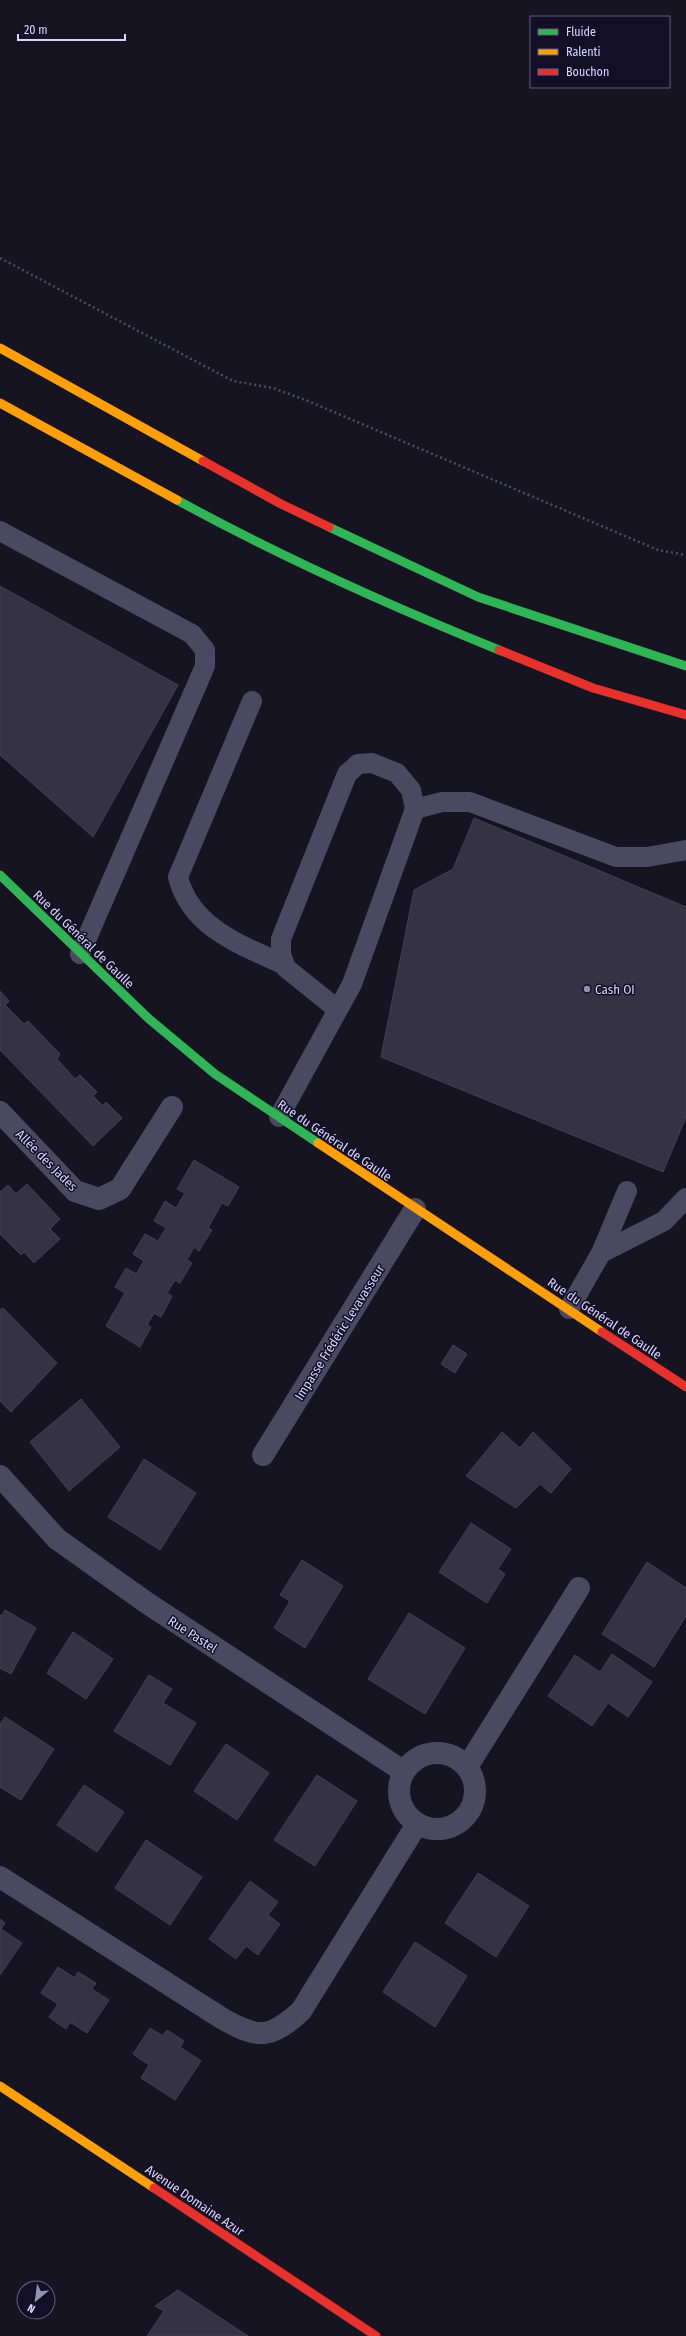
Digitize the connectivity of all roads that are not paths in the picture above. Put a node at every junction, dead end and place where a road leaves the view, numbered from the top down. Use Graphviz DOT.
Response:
graph roads {
  1 [pos="0,348"];
  2 [pos="0,403"];
  3 [pos="0,531"];
  4 [pos="686,666"];
  5 [pos="252,701"];
  6 [pos="686,715"];
  7 [pos="415,809"];
  8 [pos="686,850"];
  9 [pos="0,875"];
  10 [pos="80,954"];
  11 [pos="285,965"];
  12 [pos="337,1009"];
  13 [pos="172,1107"];
  14 [pos="0,1112"];
  15 [pos="279,1117"];
  16 [pos="627,1190"];
  17 [pos="686,1198"];
  18 [pos="415,1209"];
  19 [pos="601,1253"];
  20 [pos="569,1309"];
  21 [pos="686,1387"];
  22 [pos="263,1455"];
  23 [pos="0,1476"];
  24 [pos="579,1588"];
  25 [pos="467,1767"];
  26 [pos="403,1771"];
  27 [pos="417,1824"];
  28 [pos="0,1877"];
  29 [pos="0,2086"];
  30 [pos="376,2336"];
  1 -- 4 [label="main road"];
  2 -- 6 [label="main road"];
  3 -- 10 [label="lane"];
  5 -- 11 [label="lane"];
  7 -- 8 [label="lane"];
  7 -- 11 [label="lane"];
  7 -- 12 [label="lane"];
  9 -- 10 [label="main road, Rue du Général de Gaulle"];
  10 -- 15 [label="main road, Rue du Général de Gaulle"];
  11 -- 12 [label="lane"];
  12 -- 15 [label="lane"];
  13 -- 14 [label="street, Allée des Jades"];
  15 -- 18 [label="main road, Rue du Général de Gaulle"];
  16 -- 19 [label="lane"];
  17 -- 19 [label="lane"];
  18 -- 20 [label="main road, Rue du Général de Gaulle"];
  18 -- 22 [label="street, Impasse Frédéric Levavasseur"];
  19 -- 20 [label="lane"];
  20 -- 21 [label="main road, Rue du Général de Gaulle"];
  23 -- 26 [label="street, Rue Pastel"];
  24 -- 25 [label="street"];
  25 -- 26 [label="street"];
  25 -- 27 [label="street"];
  26 -- 27 [label="street"];
  27 -- 28 [label="street"];
  29 -- 30 [label="main road, Avenue Domaine Azur"];
}
